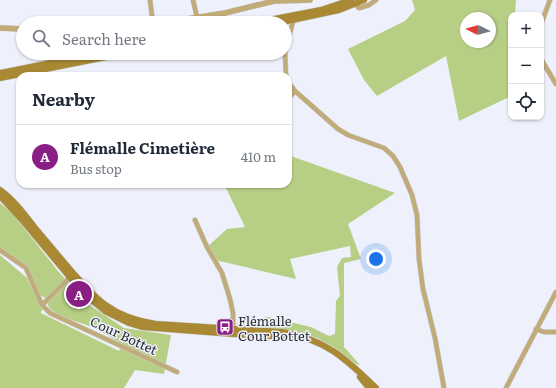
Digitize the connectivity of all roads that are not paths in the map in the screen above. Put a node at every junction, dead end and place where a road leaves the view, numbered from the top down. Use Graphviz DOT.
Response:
graph roads {
  1 [pos="150,0"];
  2 [pos="193,0"];
  3 [pos="310,0"];
  4 [pos="364,0"];
  5 [pos="376,0"];
  6 [pos="550,0"];
  7 [pos="353,1"];
  8 [pos="259,2"];
  9 [pos="152,16"];
  10 [pos="197,16"];
  11 [pos="208,16"];
  12 [pos="544,16"];
  13 [pos="294,17"];
  14 [pos="292,25"];
  15 [pos="0,28"];
  16 [pos="16,28"];
  17 [pos="65,60"];
  18 [pos="91,60"];
  19 [pos="285,60"];
  20 [pos="544,64"];
  21 [pos="30,72"];
  22 [pos="286,72"];
  23 [pos="0,73"];
  24 [pos="16,75"];
  25 [pos="0,78"];
  26 [pos="556,84"];
  27 [pos="292,87"];
  28 [pos="295,91"];
  29 [pos="292,94"];
  30 [pos="0,190"];
  31 [pos="0,196"];
  32 [pos="195,220"];
  33 [pos="0,250"];
  34 [pos="71,275"];
  35 [pos="556,292"];
  36 [pos="42,305"];
  37 [pos="536,329"];
  38 [pos="233,332"];
  39 [pos="556,332"];
  40 [pos="177,372"];
  41 [pos="368,387"];
  42 [pos="376,388"];
  43 [pos="444,388"];
  44 [pos="506,388"];
  1 -- 9 [label="street"];
  2 -- 10 [label="street"];
  3 -- 8 [label="street"];
  4 -- 7 [label="main road"];
  5 -- 7 [label="street"];
  6 -- 12 [label="street"];
  7 -- 13 [label="main road"];
  8 -- 11 [label="street"];
  13 -- 14 [label="street"];
  15 -- 16 [label="street"];
  17 -- 23 [label="main road"];
  18 -- 21 [label="main road"];
  19 -- 22 [label="street"];
  20 -- 26 [label="street"];
  24 -- 25 [label="main road"];
  27 -- 28 [label="street"];
  28 -- 29 [label="street"];
  28 -- 43 [label="street"];
  30 -- 34 [label="main road"];
  31 -- 34 [label="main road"];
  32 -- 38 [label="street"];
  33 -- 36 [label="street, Cour Bottet"];
  34 -- 36 [label="street"];
  34 -- 38 [label="main road"];
  35 -- 37 [label="street"];
  36 -- 40 [label="street, Cour Bottet"];
  37 -- 39 [label="street"];
  37 -- 44 [label="street"];
  38 -- 41 [label="main road"];
  38 -- 42 [label="main road"];
}
